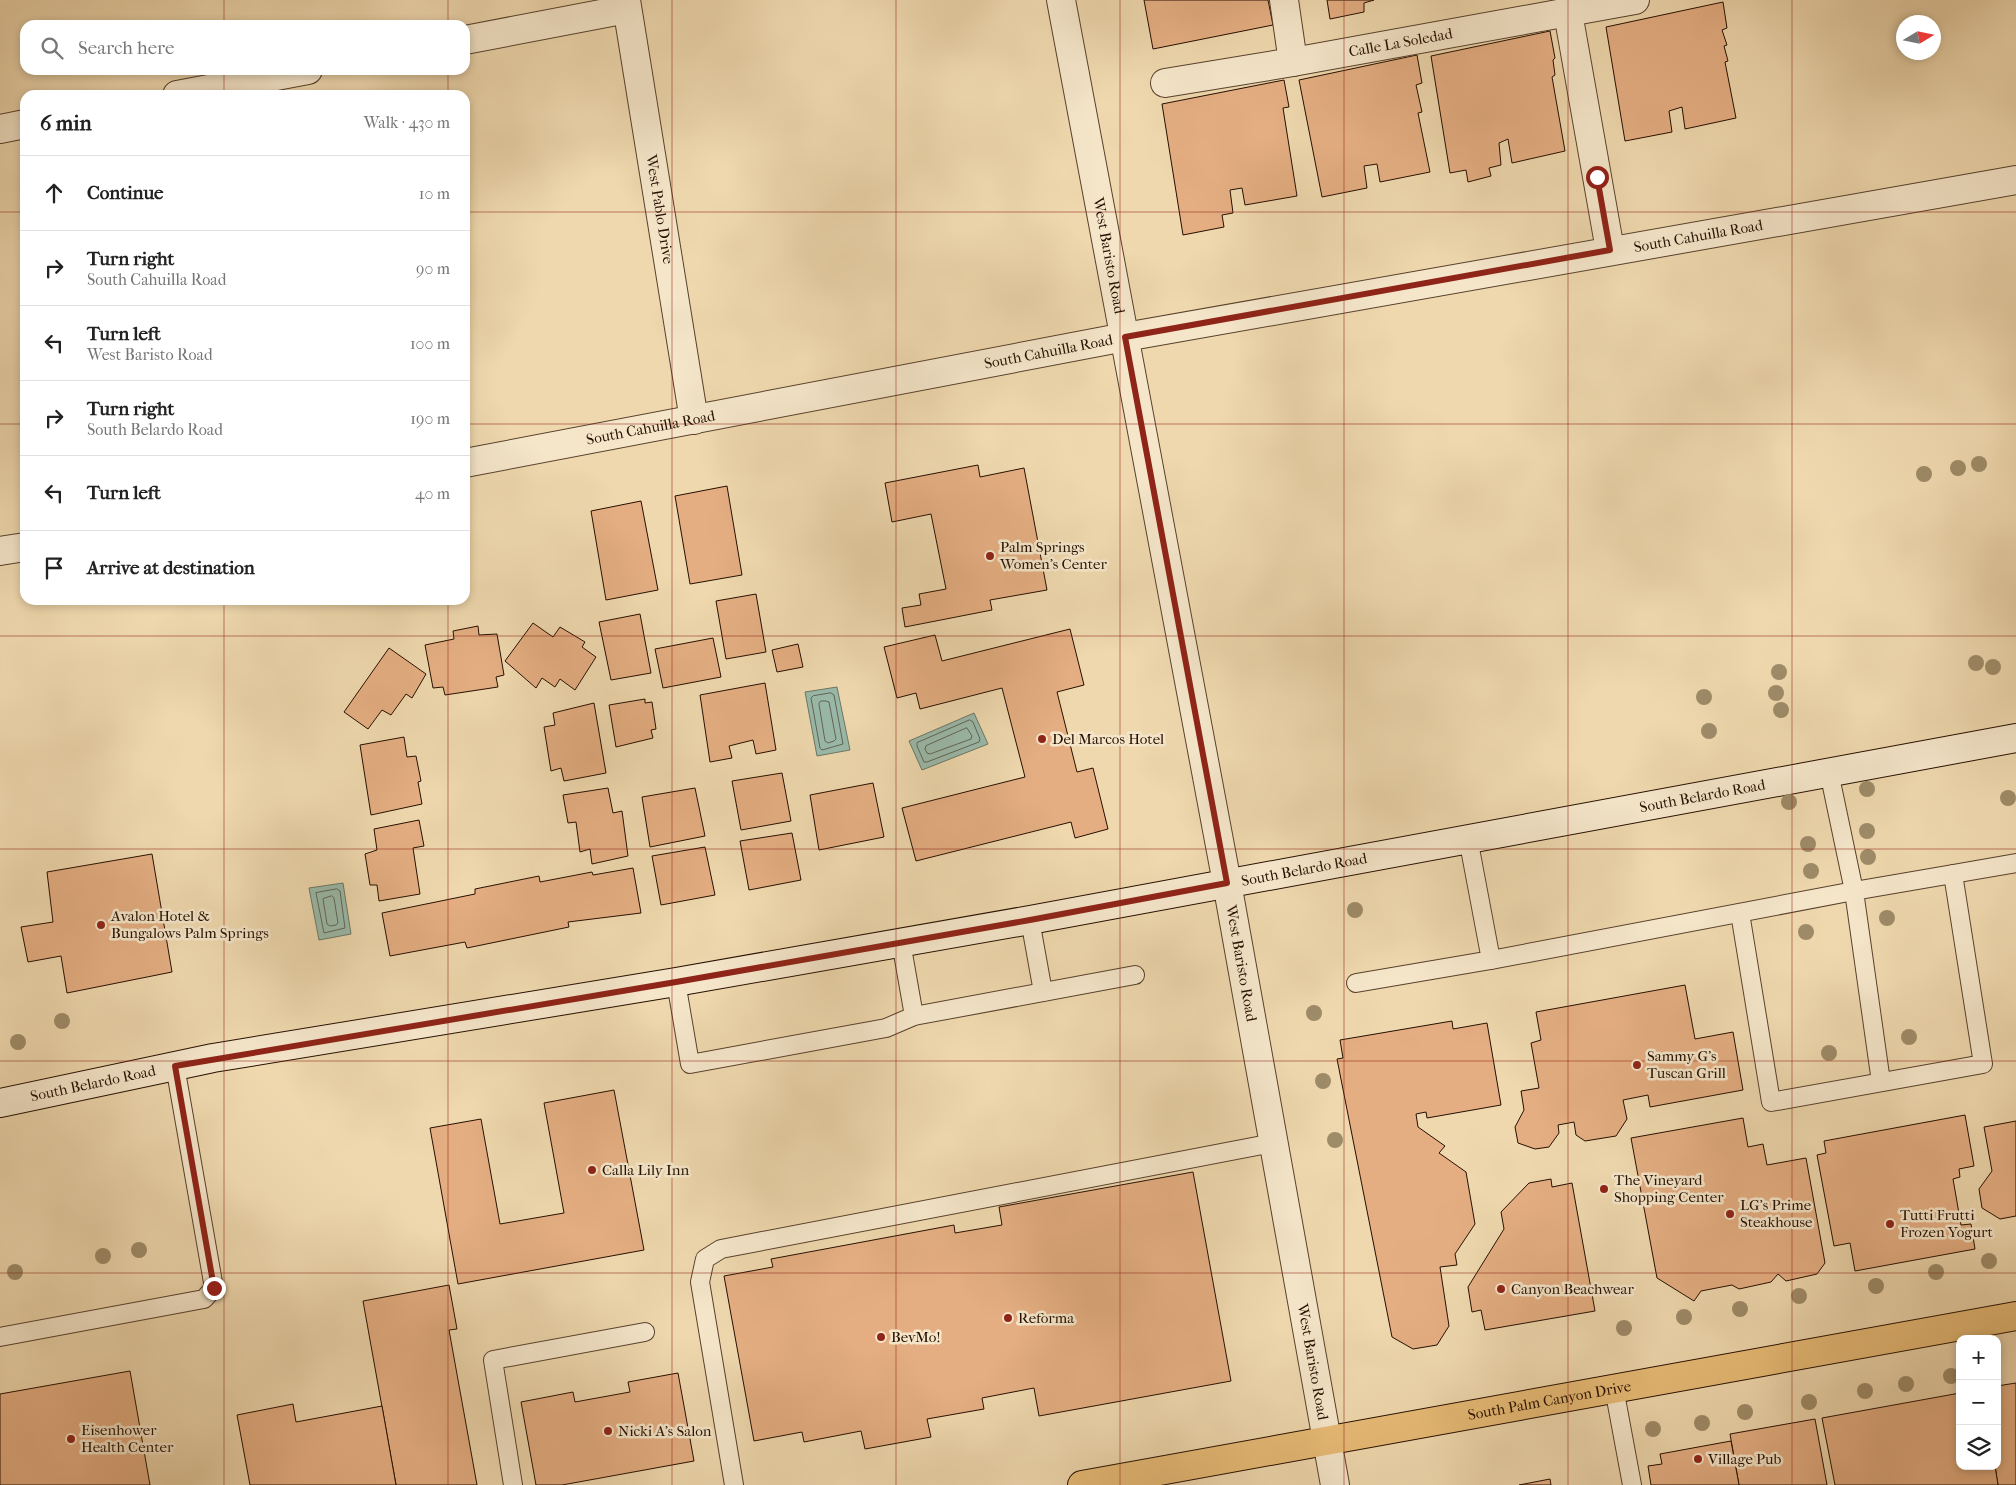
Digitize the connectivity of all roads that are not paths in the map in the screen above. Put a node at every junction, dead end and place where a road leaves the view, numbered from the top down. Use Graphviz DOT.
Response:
graph roads {
  1 [pos="1061,0"];
  2 [pos="1284,0"];
  3 [pos="1635,0"];
  4 [pos="626,4"];
  5 [pos="1568,13"];
  6 [pos="470,39"];
  7 [pos="1293,62"];
  8 [pos="282,75"];
  9 [pos="1165,82"];
  10 [pos="203,90"];
  11 [pos="20,125"];
  12 [pos="0,129"];
  13 [pos="2016,180"];
  14 [pos="1610,250"];
  15 [pos="1125,337"];
  16 [pos="694,420"];
  17 [pos="470,462"];
  18 [pos="20,548"];
  19 [pos="0,551"];
  20 [pos="2016,738"];
  21 [pos="1829,772"];
  22 [pos="1468,838"];
  23 [pos="2016,863"];
  24 [pos="1953,874"];
  25 [pos="1227,883"];
  26 [pos="1854,891"];
  27 [pos="1740,913"];
  28 [pos="1030,920"];
  29 [pos="902,942"];
  30 [pos="1491,960"];
  31 [pos="1135,974"];
  32 [pos="676,982"];
  33 [pos="1356,983"];
  34 [pos="1043,992"];
  35 [pos="914,1016"];
  36 [pos="175,1066"];
  37 [pos="1881,1082"];
  38 [pos="0,1103"];
  39 [pos="1273,1143"];
  40 [pos="2016,1316"];
  41 [pos="646,1332"];
  42 [pos="0,1337"];
  43 [pos="1614,1388"];
  44 [pos="1327,1440"];
  45 [pos="513,1485"];
  46 [pos="734,1485"];
  47 [pos="1082,1485"];
  48 [pos="1335,1485"];
  49 [pos="1632,1485"];
  1 -- 15 [label="street, West Baristo Road"];
  2 -- 7 [label="street"];
  3 -- 5 [label="street, Calle La Soledad"];
  4 -- 6 [label="street"];
  4 -- 16 [label="street, West Pablo Drive"];
  5 -- 7 [label="street, Calle La Soledad"];
  5 -- 14 [label="street"];
  7 -- 9 [label="street, Calle La Soledad"];
  8 -- 10 [label="street"];
  11 -- 12 [label="street"];
  13 -- 14 [label="street, South Cahuilla Road"];
  14 -- 15 [label="street, South Cahuilla Road"];
  15 -- 16 [label="street, South Cahuilla Road"];
  15 -- 25 [label="street, West Baristo Road"];
  16 -- 17 [label="street, South Cahuilla Road"];
  18 -- 19 [label="street"];
  20 -- 21 [label="street, South Belardo Road"];
  21 -- 22 [label="street, South Belardo Road"];
  21 -- 26 [label="lane"];
  22 -- 25 [label="street, South Belardo Road"];
  22 -- 30 [label="lane"];
  23 -- 24 [label="lane"];
  24 -- 26 [label="lane"];
  24 -- 37 [label="lane"];
  25 -- 28 [label="street, South Belardo Road"];
  25 -- 39 [label="street, West Baristo Road"];
  26 -- 27 [label="lane"];
  26 -- 37 [label="lane"];
  27 -- 30 [label="lane"];
  27 -- 37 [label="lane"];
  28 -- 29 [label="street, South Belardo Road"];
  28 -- 34 [label="lane"];
  29 -- 32 [label="street, South Belardo Road"];
  29 -- 35 [label="lane"];
  30 -- 33 [label="lane"];
  31 -- 34 [label="lane"];
  32 -- 35 [label="lane"];
  32 -- 36 [label="street, South Belardo Road"];
  34 -- 35 [label="lane"];
  36 -- 38 [label="street, South Belardo Road"];
  36 -- 42 [label="lane"];
  39 -- 44 [label="street, West Baristo Road"];
  39 -- 46 [label="lane"];
  40 -- 43 [label="main road, South Palm Canyon Drive"];
  41 -- 45 [label="lane"];
  43 -- 44 [label="main road, South Palm Canyon Drive"];
  43 -- 49 [label="lane"];
  44 -- 47 [label="main road, South Palm Canyon Drive"];
  44 -- 48 [label="street, West Baristo Road"];
}
